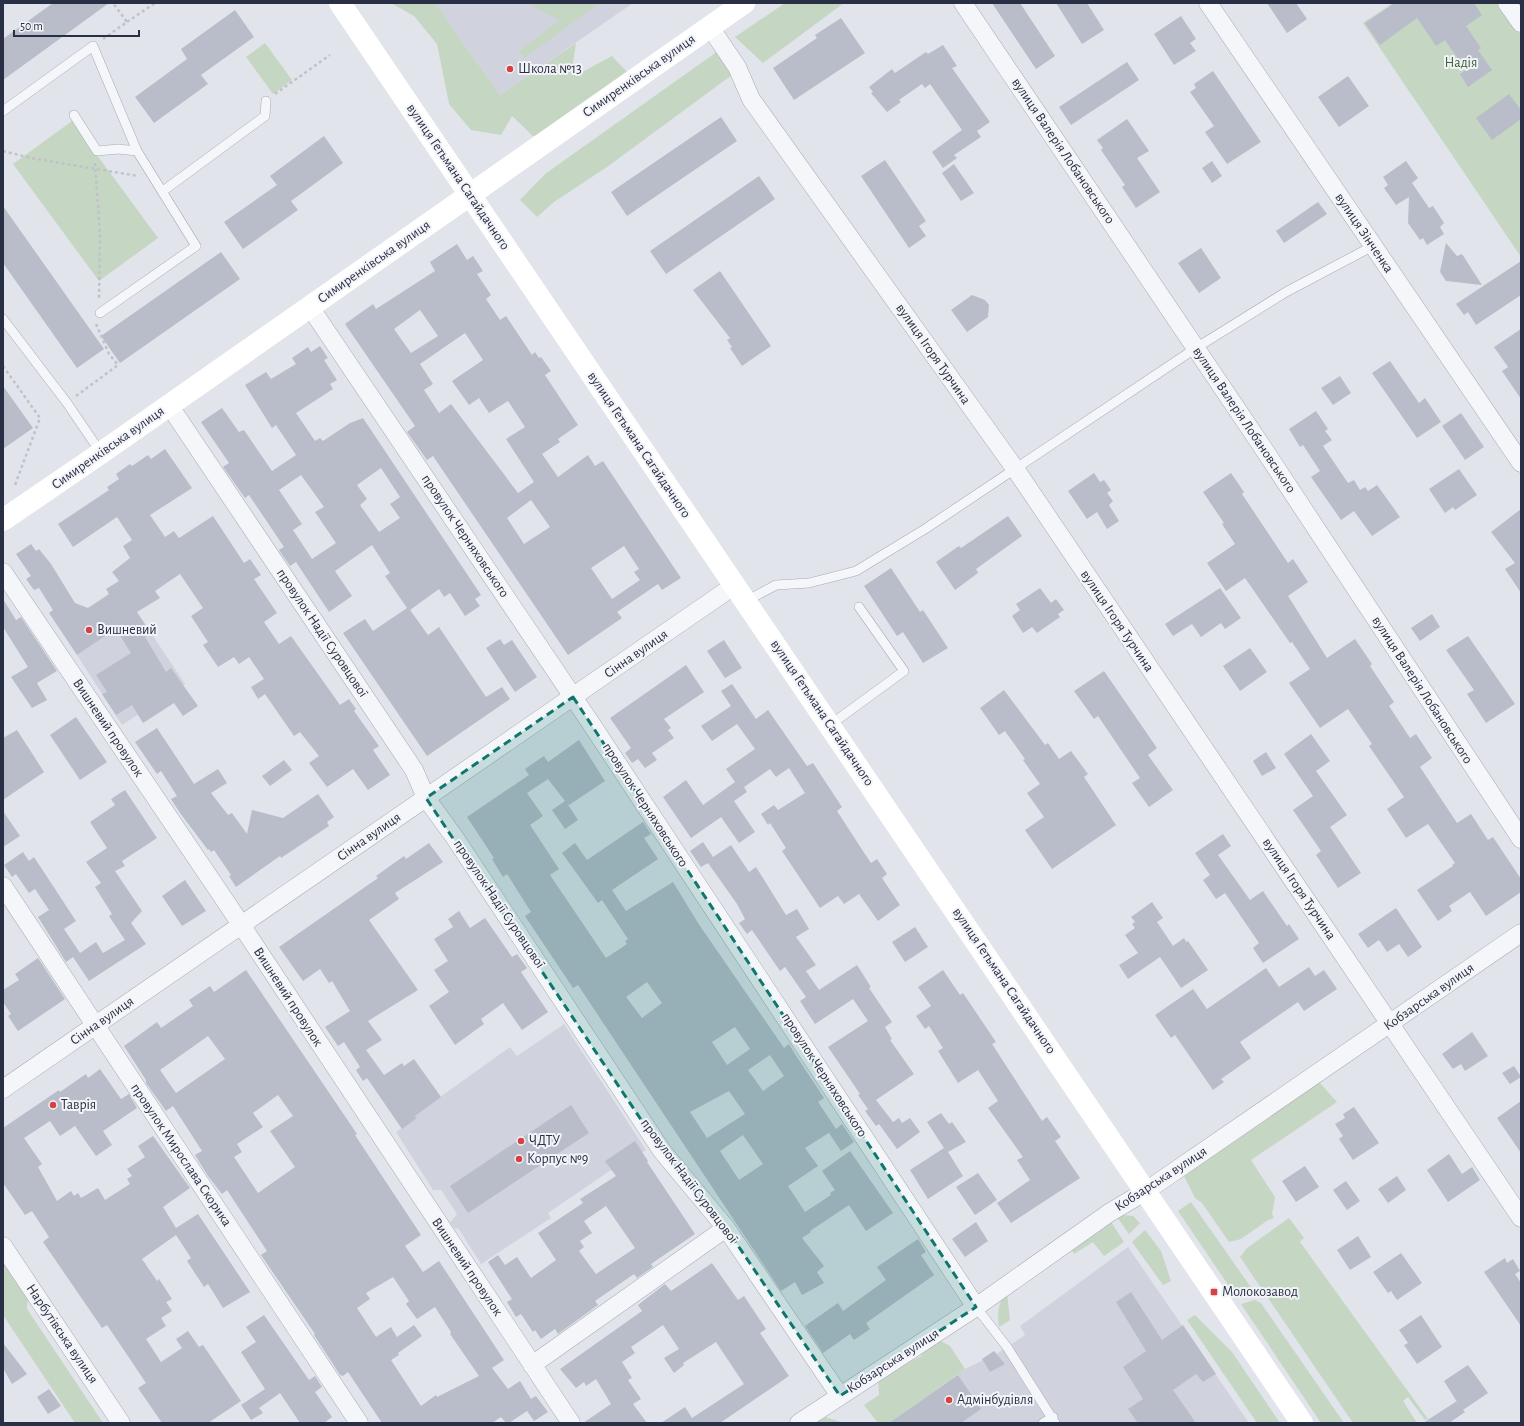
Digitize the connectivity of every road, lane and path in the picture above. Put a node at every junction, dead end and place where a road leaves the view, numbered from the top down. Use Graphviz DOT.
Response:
graph roads {
  1 [pos="113,3"];
  2 [pos="155,3"];
  3 [pos="340,3"];
  4 [pos="744,3"];
  5 [pos="963,3"];
  6 [pos="1208,3"];
  7 [pos="1507,3"];
  8 [pos="127,22"];
  9 [pos="1521,24"];
  10 [pos="710,26"];
  11 [pos="93,46"];
  12 [pos="330,55"];
  13 [pos="266,101"];
  14 [pos="3,110"];
  15 [pos="74,115"];
  16 [pos="3,151"];
  17 [pos="97,151"];
  18 [pos="137,151"];
  19 [pos="96,169"];
  20 [pos="163,191"];
  21 [pos="469,195"];
  22 [pos="1373,246"];
  23 [pos="310,307"];
  24 [pos="100,313"];
  25 [pos="3,319"];
  26 [pos="1196,348"];
  27 [pos="3,366"];
  28 [pos="66,403"];
  29 [pos="169,405"];
  30 [pos="101,453"];
  31 [pos="1521,464"];
  32 [pos="1016,470"];
  33 [pos="16,485"];
  34 [pos="3,520"];
  35 [pos="3,572"];
  36 [pos="740,593"];
  37 [pos="859,607"];
  38 [pos="573,697"];
  39 [pos="830,725"];
  40 [pos="426,798"];
  41 [pos="1521,839"];
  42 [pos="3,886"];
  43 [pos="241,925"];
  44 [pos="1521,933"];
  45 [pos="1390,1024"];
  46 [pos="96,1026"];
  47 [pos="4,1087"];
  48 [pos="1146,1191"];
  49 [pos="1521,1218"];
  50 [pos="726,1228"];
  51 [pos="3,1246"];
  52 [pos="976,1307"];
  53 [pos="532,1365"];
  54 [pos="840,1396"];
  55 [pos="1054,1420"];
  56 [pos="121,1423"];
  57 [pos="359,1423"];
  58 [pos="570,1423"];
  59 [pos="800,1423"];
  60 [pos="1043,1423"];
  61 [pos="1302,1423"];
  1 -- 8 [label="path"];
  2 -- 8 [label="path"];
  3 -- 21 [label="main road, вулиця Гетьмана Сагайдачного"];
  4 -- 10 [label="main road, Симиренківська вулиця"];
  5 -- 26 [label="street, вулиця Валерія Лобановського"];
  6 -- 22 [label="street, вулиця Зінченка"];
  7 -- 9 [label="street"];
  8 -- 11 [label="path"];
  10 -- 21 [label="main road, Симиренківська вулиця"];
  10 -- 32 [label="street, вулиця Ігоря Турчина"];
  11 -- 14 [label="lane"];
  11 -- 18 [label="lane"];
  12 -- 13 [label="path"];
  13 -- 20 [label="lane"];
  15 -- 17 [label="lane"];
  16 -- 19 [label="path"];
  17 -- 18 [label="lane"];
  17 -- 19 [label="path"];
  18 -- 20 [label="lane"];
  19 -- 20 [label="path"];
  19 -- 24 [label="path"];
  20 -- 24 [label="lane"];
  21 -- 23 [label="main road, Симиренківська вулиця"];
  21 -- 36 [label="main road, вулиця Гетьмана Сагайдачного"];
  22 -- 26 [label="lane"];
  22 -- 31 [label="street, вулиця Зінченка"];
  23 -- 29 [label="main road, Симиренківська вулиця"];
  23 -- 38 [label="street, провулок Черняховського"];
  24 -- 28 [label="path"];
  25 -- 28 [label="lane"];
  26 -- 32 [label="lane"];
  26 -- 41 [label="street, вулиця Валерія Лобановського"];
  27 -- 33 [label="path"];
  28 -- 30 [label="lane"];
  29 -- 30 [label="main road, Симиренківська вулиця"];
  29 -- 40 [label="street, провулок Надії Суровцової"];
  30 -- 34 [label="main road, Симиренківська вулиця"];
  32 -- 36 [label="lane"];
  32 -- 45 [label="street, вулиця Ігоря Турчина"];
  35 -- 43 [label="street, Вишневий провулок"];
  36 -- 38 [label="street, Сінна вулиця"];
  36 -- 39 [label="main road, вулиця Гетьмана Сагайдачного"];
  37 -- 39 [label="lane"];
  38 -- 40 [label="street, Сінна вулиця"];
  38 -- 52 [label="street, провулок Черняховського"];
  39 -- 48 [label="main road, вулиця Гетьмана Сагайдачного"];
  40 -- 43 [label="street, Сінна вулиця"];
  40 -- 50 [label="street, провулок Надії Суровцової"];
  42 -- 46 [label="street, провулок Мирослава Скорика"];
  43 -- 46 [label="street, Сінна вулиця"];
  43 -- 53 [label="street, Вишневий провулок"];
  44 -- 45 [label="street, Кобзарська вулиця"];
  45 -- 48 [label="street, Кобзарська вулиця"];
  45 -- 49 [label="street, вулиця Ігоря Турчина"];
  46 -- 47 [label="street, Сінна вулиця"];
  46 -- 57 [label="street, провулок Мирослава Скорика"];
  48 -- 52 [label="street, Кобзарська вулиця"];
  48 -- 61 [label="main road, вулиця Гетьмана Сагайдачного"];
  50 -- 53 [label="street"];
  50 -- 54 [label="street, провулок Надії Суровцової"];
  51 -- 56 [label="street, Нарбутівська вулиця"];
  52 -- 54 [label="street, Кобзарська вулиця"];
  52 -- 55 [label="lane"];
  53 -- 58 [label="street, Вишневий провулок"];
  54 -- 59 [label="street, Кобзарська вулиця"];
  55 -- 60 [label="lane"];
}
